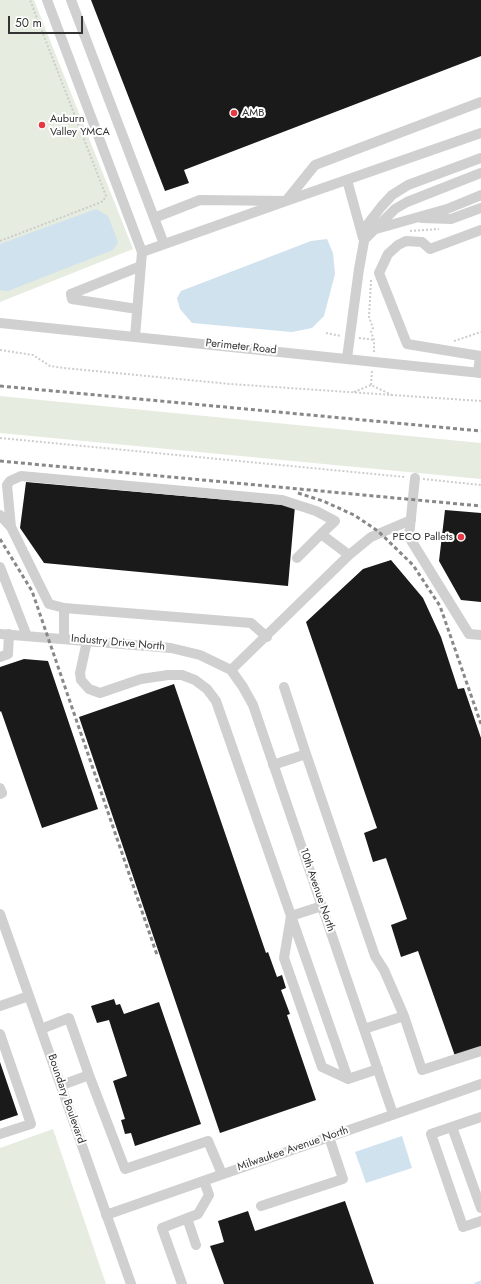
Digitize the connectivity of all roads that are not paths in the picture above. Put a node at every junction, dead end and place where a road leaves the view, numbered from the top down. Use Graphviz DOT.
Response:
graph roads {
  1 [pos="47,0"];
  2 [pos="71,0"];
  3 [pos="481,102"];
  4 [pos="481,133"];
  5 [pos="481,158"];
  6 [pos="481,173"];
  7 [pos="347,180"];
  8 [pos="481,195"];
  9 [pos="286,201"];
  10 [pos="481,208"];
  11 [pos="416,217"];
  12 [pos="154,218"];
  13 [pos="374,230"];
  14 [pos="481,230"];
  15 [pos="364,240"];
  16 [pos="164,244"];
  17 [pos="142,252"];
  18 [pos="141,266"];
  19 [pos="137,310"];
  20 [pos="0,323"];
  21 [pos="135,337"];
  22 [pos="481,356"];
  23 [pos="347,358"];
  24 [pos="480,373"];
  25 [pos="415,478"];
  26 [pos="0,515"];
  27 [pos="411,520"];
  28 [pos="11,527"];
  29 [pos="321,534"];
  30 [pos="350,555"];
  31 [pos="297,558"];
  32 [pos="0,567"];
  33 [pos="64,608"];
  34 [pos="5,634"];
  35 [pos="481,635"];
  36 [pos="27,636"];
  37 [pos="267,637"];
  38 [pos="64,639"];
  39 [pos="87,641"];
  40 [pos="0,656"];
  41 [pos="231,670"];
  42 [pos="284,687"];
  43 [pos="306,754"];
  44 [pos="274,765"];
  45 [pos="0,788"];
  46 [pos="0,794"];
  47 [pos="322,906"];
  48 [pos="0,914"];
  49 [pos="291,916"];
  50 [pos="29,996"];
  51 [pos="0,1006"];
  52 [pos="404,1016"];
  53 [pos="41,1029"];
  54 [pos="364,1029"];
  55 [pos="0,1034"];
  56 [pos="481,1051"];
  57 [pos="378,1069"];
  58 [pos="89,1075"];
  59 [pos="348,1079"];
  60 [pos="481,1084"];
  61 [pos="62,1086"];
  62 [pos="393,1114"];
  63 [pos="481,1117"];
  64 [pos="452,1127"];
  65 [pos="0,1134"];
  66 [pos="329,1137"];
  67 [pos="222,1174"];
  68 [pos="204,1181"];
  69 [pos="261,1206"];
  70 [pos="481,1208"];
  71 [pos="106,1215"];
  72 [pos="187,1218"];
  73 [pos="481,1220"];
  74 [pos="196,1245"];
  75 [pos="131,1284"];
  76 [pos="182,1284"];
  1 -- 17 [label="street"];
  2 -- 12 [label="street"];
  3 -- 9 [label="street"];
  4 -- 7 [label="street"];
  5 -- 15 [label="street"];
  6 -- 13 [label="street"];
  7 -- 9 [label="street"];
  7 -- 15 [label="street"];
  8 -- 11 [label="street"];
  9 -- 12 [label="street"];
  9 -- 16 [label="street"];
  10 -- 11 [label="street"];
  11 -- 13 [label="street"];
  12 -- 16 [label="street"];
  13 -- 15 [label="street"];
  14 -- 22 [label="street"];
  15 -- 23 [label="street"];
  16 -- 17 [label="street"];
  17 -- 18 [label="street"];
  18 -- 19 [label="street"];
  18 -- 19 [label="street"];
  19 -- 21 [label="street"];
  20 -- 21 [label="street, Perimeter Road"];
  21 -- 23 [label="street, Perimeter Road"];
  22 -- 24 [label="street"];
  23 -- 24 [label="street, Perimeter Road"];
  25 -- 27 [label="street"];
  26 -- 28 [label="street"];
  27 -- 30 [label="street"];
  27 -- 35 [label="street"];
  28 -- 29 [label="street"];
  28 -- 33 [label="street"];
  29 -- 30 [label="street"];
  29 -- 31 [label="street"];
  30 -- 37 [label="street"];
  32 -- 36 [label="street"];
  33 -- 37 [label="street"];
  33 -- 38 [label="street"];
  34 -- 36 [label="street, Industry Drive North"];
  34 -- 40 [label="street"];
  36 -- 38 [label="street, Industry Drive North"];
  37 -- 41 [label="street"];
  38 -- 39 [label="street, Industry Drive North"];
  39 -- 41 [label="street, Industry Drive North"];
  39 -- 49 [label="street"];
  41 -- 44 [label="street, 10th Avenue North"];
  42 -- 43 [label="street"];
  43 -- 44 [label="street"];
  43 -- 52 [label="street"];
  44 -- 47 [label="street, 10th Avenue North"];
  45 -- 46 [label="street"];
  47 -- 49 [label="street"];
  47 -- 54 [label="street, 10th Avenue North"];
  48 -- 50 [label="street, Boundary Boulevard"];
  49 -- 59 [label="street"];
  49 -- 59 [label="street"];
  50 -- 51 [label="street"];
  50 -- 53 [label="street, Boundary Boulevard"];
  52 -- 54 [label="street"];
  52 -- 56 [label="street"];
  53 -- 58 [label="street"];
  53 -- 61 [label="street, Boundary Boulevard"];
  54 -- 57 [label="street, 10th Avenue North"];
  55 -- 65 [label="street"];
  57 -- 59 [label="street"];
  57 -- 62 [label="street, 10th Avenue North"];
  58 -- 61 [label="street"];
  58 -- 67 [label="street"];
  60 -- 62 [label="street, Milwaukee Avenue North"];
  61 -- 71 [label="street, Boundary Boulevard"];
  62 -- 66 [label="street, Milwaukee Avenue North"];
  63 -- 64 [label="street"];
  64 -- 70 [label="street"];
  64 -- 73 [label="street"];
  66 -- 67 [label="street, Milwaukee Avenue North"];
  66 -- 69 [label="street"];
  67 -- 68 [label="street, Milwaukee Avenue North"];
  68 -- 71 [label="street, Milwaukee Avenue North"];
  68 -- 72 [label="street"];
  71 -- 75 [label="street, Boundary Boulevard"];
  72 -- 74 [label="street"];
  72 -- 76 [label="street"];
}
